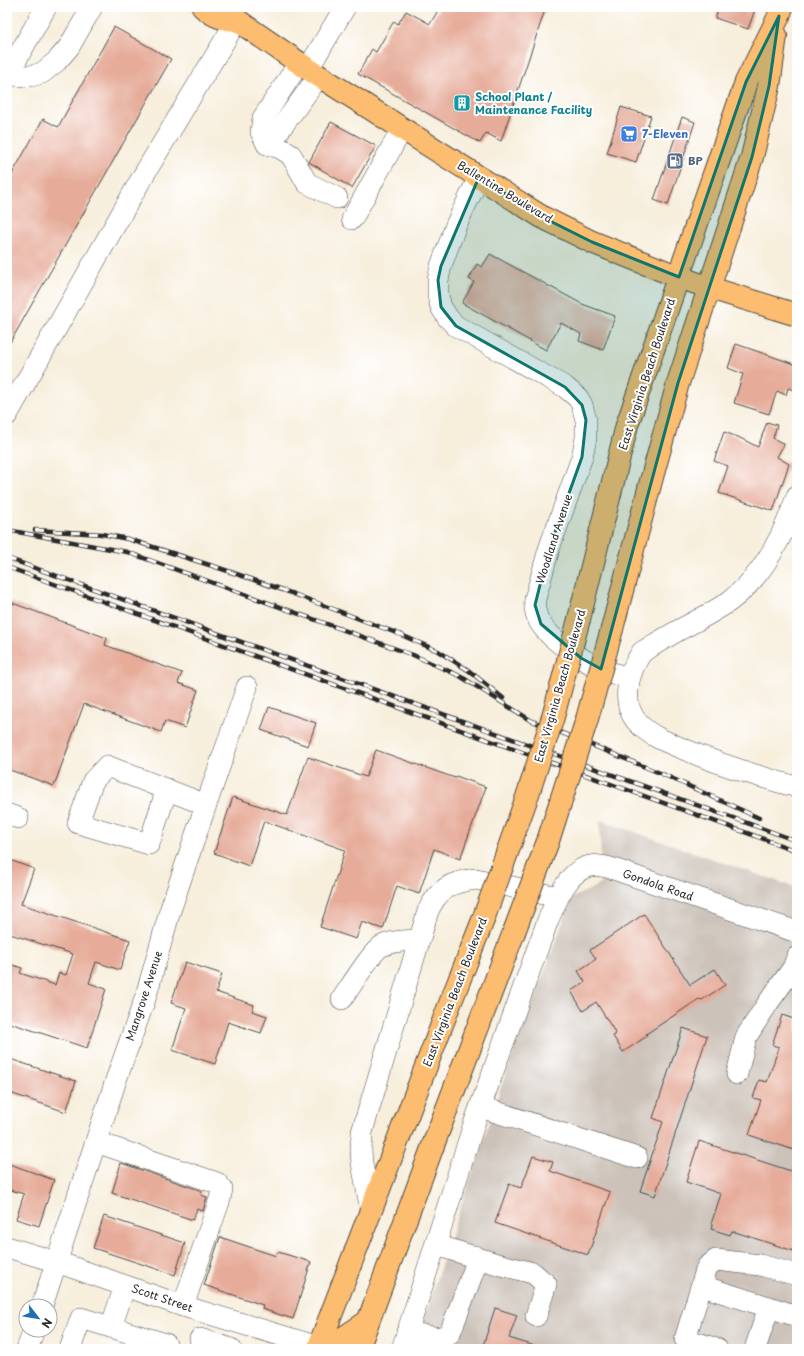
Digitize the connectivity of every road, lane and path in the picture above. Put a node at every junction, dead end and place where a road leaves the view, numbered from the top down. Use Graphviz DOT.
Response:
graph roads {
  1 [pos="46,7"];
  2 [pos="92,7"];
  3 [pos="203,7"];
  4 [pos="345,7"];
  5 [pos="781,12"];
  6 [pos="233,13"];
  7 [pos="309,69"];
  8 [pos="7,76"];
  9 [pos="402,129"];
  10 [pos="479,178"];
  11 [pos="337,198"];
  12 [pos="352,219"];
  13 [pos="679,277"];
  14 [pos="710,288"];
  15 [pos="797,315"];
  16 [pos="7,415"];
  17 [pos="795,506"];
  18 [pos="629,678"];
  19 [pos="247,687"];
  20 [pos="796,787"];
  21 [pos="167,789"];
  22 [pos="206,804"];
  23 [pos="558,898"];
  24 [pos="797,932"];
  25 [pos="419,940"];
  26 [pos="797,957"];
  27 [pos="342,999"];
  28 [pos="736,1074"];
  29 [pos="481,1107"];
  30 [pos="96,1142"];
  31 [pos="637,1158"];
  32 [pos="371,1211"];
  33 [pos="436,1245"];
  34 [pos="7,1247"];
  35 [pos="474,1256"];
  36 [pos="57,1262"];
  37 [pos="797,1275"];
  38 [pos="125,1286"];
  39 [pos="702,1286"];
  40 [pos="45,1298"];
  41 [pos="183,1306"];
  42 [pos="769,1307"];
  43 [pos="536,1316"];
  44 [pos="797,1316"];
  45 [pos="239,1322"];
  46 [pos="368,1322"];
  47 [pos="111,1326"];
  48 [pos="31,1338"];
  49 [pos="200,1339"];
  50 [pos="404,1341"];
  51 [pos="319,1348"];
  52 [pos="27,1349"];
  53 [pos="70,1349"];
  54 [pos="164,1349"];
  55 [pos="231,1349"];
  56 [pos="358,1349"];
  57 [pos="717,1349"];
  58 [pos="755,1349"];
  1 -- 8 [label="street"];
  2 -- 8 [label="street"];
  3 -- 6 [label="main road, Ballentine Boulevard"];
  4 -- 7 [label="street"];
  5 -- 13 [label="main road, East Virginia Beach Boulevard"];
  5 -- 14 [label="main road, East Virginia Beach Boulevard"];
  6 -- 7 [label="main road, Ballentine Boulevard"];
  6 -- 16 [label="street"];
  7 -- 9 [label="main road, Ballentine Boulevard"];
  7 -- 11 [label="street"];
  9 -- 10 [label="main road, Ballentine Boulevard"];
  9 -- 12 [label="street"];
  10 -- 13 [label="main road, Ballentine Boulevard"];
  10 -- 18 [label="street, Woodland Avenue"];
  13 -- 14 [label="main road, Ballentine Boulevard"];
  13 -- 32 [label="main road, East Virginia Beach Boulevard, bridge"];
  14 -- 15 [label="main road, Ballentine Boulevard"];
  14 -- 46 [label="main road, East Virginia Beach Boulevard, bridge"];
  17 -- 18 [label="street"];
  18 -- 20 [label="street"];
  19 -- 22 [label="street, Mangrove Avenue"];
  21 -- 22 [label="street"];
  22 -- 30 [label="street, Mangrove Avenue"];
  23 -- 24 [label="street, Gondola Road"];
  23 -- 25 [label="street"];
  23 -- 29 [label="street"];
  25 -- 27 [label="street"];
  25 -- 32 [label="street"];
  26 -- 28 [label="street"];
  29 -- 31 [label="street"];
  29 -- 33 [label="street"];
  30 -- 36 [label="street, Mangrove Avenue"];
  30 -- 41 [label="street"];
  32 -- 51 [label="main road, East Virginia Beach Boulevard"];
  33 -- 35 [label="street"];
  33 -- 50 [label="street"];
  34 -- 36 [label="street, Scott Street"];
  35 -- 43 [label="street"];
  35 -- 50 [label="street"];
  36 -- 38 [label="street, Scott Street"];
  36 -- 40 [label="street, Mangrove Avenue"];
  37 -- 39 [label="street"];
  38 -- 41 [label="street, Scott Street"];
  38 -- 47 [label="street"];
  39 -- 42 [label="street"];
  39 -- 57 [label="street"];
  41 -- 45 [label="street, Scott Street"];
  42 -- 44 [label="street"];
  42 -- 58 [label="street"];
  45 -- 51 [label="street, Scott Street"];
  45 -- 55 [label="street"];
  46 -- 51 [label="main road"];
  46 -- 56 [label="main road, East Virginia Beach Boulevard"];
  47 -- 53 [label="street"];
  47 -- 54 [label="street"];
  48 -- 52 [label="street"];
  49 -- 55 [label="street"];
}
